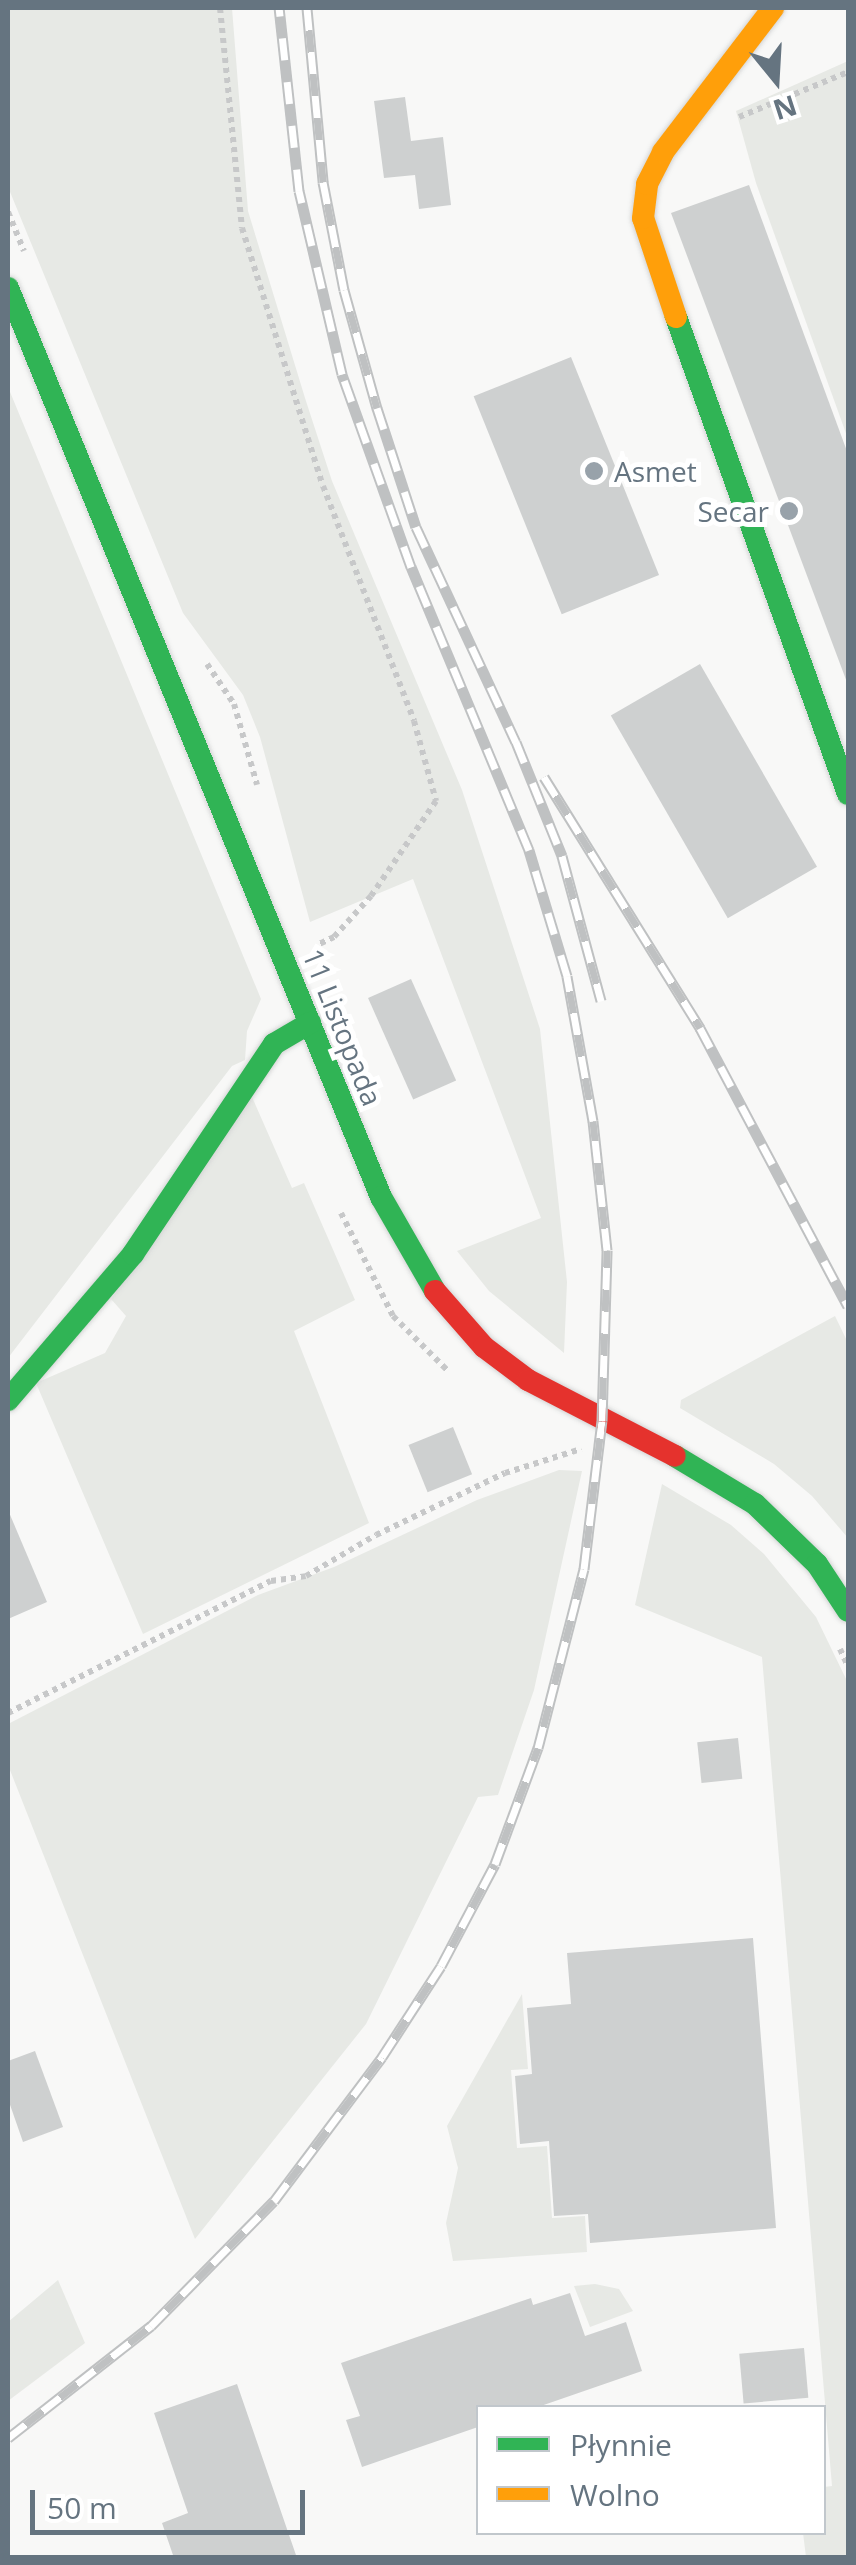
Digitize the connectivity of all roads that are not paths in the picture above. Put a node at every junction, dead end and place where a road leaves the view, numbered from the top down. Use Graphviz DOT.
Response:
graph roads {
  1 [pos="774,8"];
  2 [pos="8,288"];
  3 [pos="848,794"];
  4 [pos="310,1023"];
  5 [pos="8,1400"];
  6 [pos="848,1611"];
  1 -- 3 [label="street"];
  2 -- 4 [label="street, 11 Listopada"];
  4 -- 5 [label="street"];
  4 -- 6 [label="street, 11 Listopada"];
}
